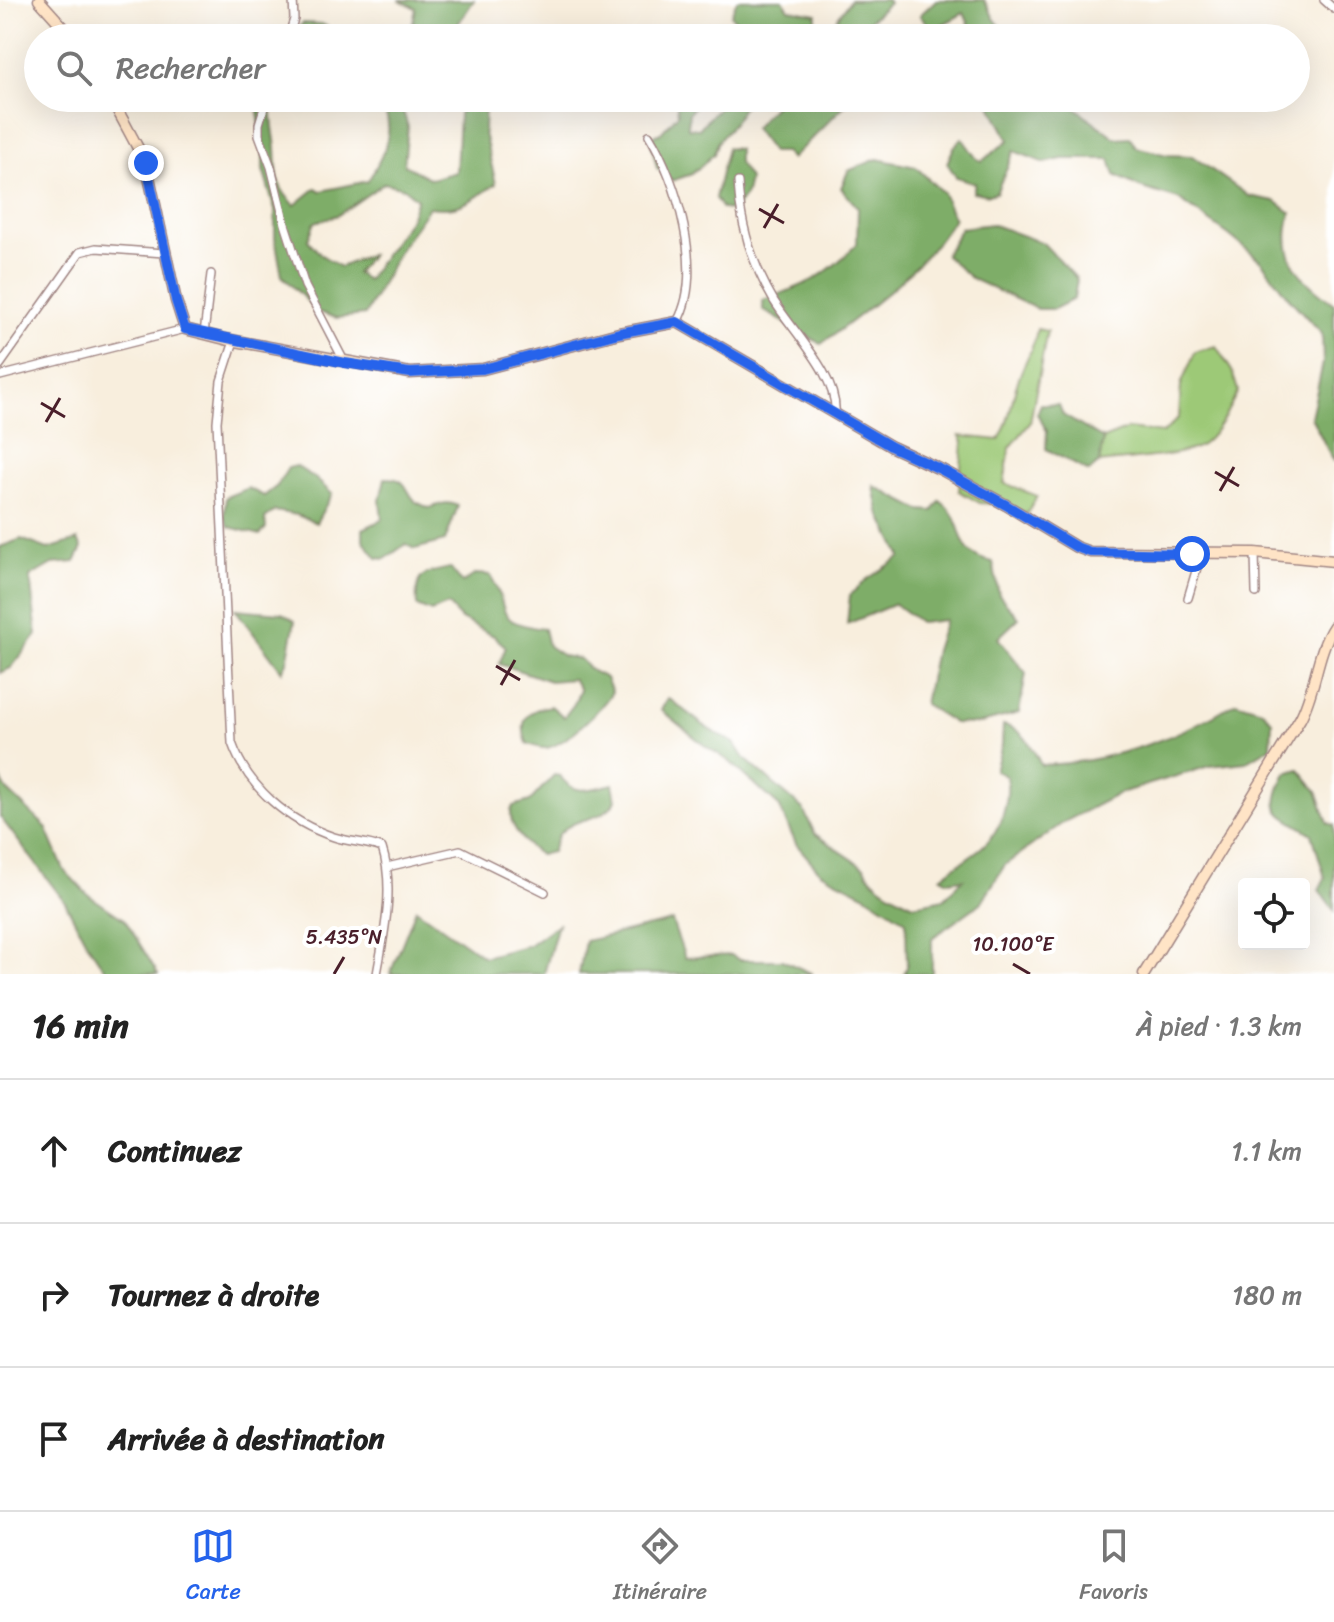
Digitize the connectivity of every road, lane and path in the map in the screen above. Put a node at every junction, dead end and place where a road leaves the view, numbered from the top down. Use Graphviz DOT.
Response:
graph roads {
  1 [pos="39,0"];
  2 [pos="293,0"];
  3 [pos="1324,0"];
  4 [pos="1334,9"];
  5 [pos="60,24"];
  6 [pos="292,24"];
  7 [pos="119,112"];
  8 [pos="263,112"];
  9 [pos="649,135"];
  10 [pos="738,182"];
  11 [pos="164,253"];
  12 [pos="211,274"];
  13 [pos="677,322"];
  14 [pos="185,329"];
  15 [pos="204,334"];
  16 [pos="234,341"];
  17 [pos="345,363"];
  18 [pos="0,365"];
  19 [pos="0,376"];
  20 [pos="835,415"];
  21 [pos="1255,553"];
  22 [pos="1201,554"];
  23 [pos="1334,561"];
  24 [pos="1256,593"];
  25 [pos="1188,598"];
  26 [pos="1334,626"];
  27 [pos="387,867"];
  28 [pos="545,892"];
  29 [pos="377,974"];
  30 [pos="1144,974"];
  1 -- 5 [label="street"];
  2 -- 6 [label="street"];
  3 -- 4 [label="street"];
  7 -- 11 [label="street"];
  8 -- 17 [label="street"];
  9 -- 13 [label="street"];
  10 -- 20 [label="street"];
  11 -- 14 [label="street"];
  11 -- 18 [label="street"];
  12 -- 15 [label="street"];
  13 -- 17 [label="street"];
  13 -- 20 [label="street"];
  14 -- 15 [label="street"];
  14 -- 19 [label="street"];
  15 -- 16 [label="street"];
  16 -- 17 [label="street"];
  16 -- 27 [label="street"];
  20 -- 22 [label="street"];
  21 -- 22 [label="street"];
  21 -- 23 [label="street"];
  21 -- 24 [label="street"];
  22 -- 25 [label="street"];
  26 -- 30 [label="street"];
  27 -- 28 [label="street"];
  27 -- 29 [label="street"];
}
